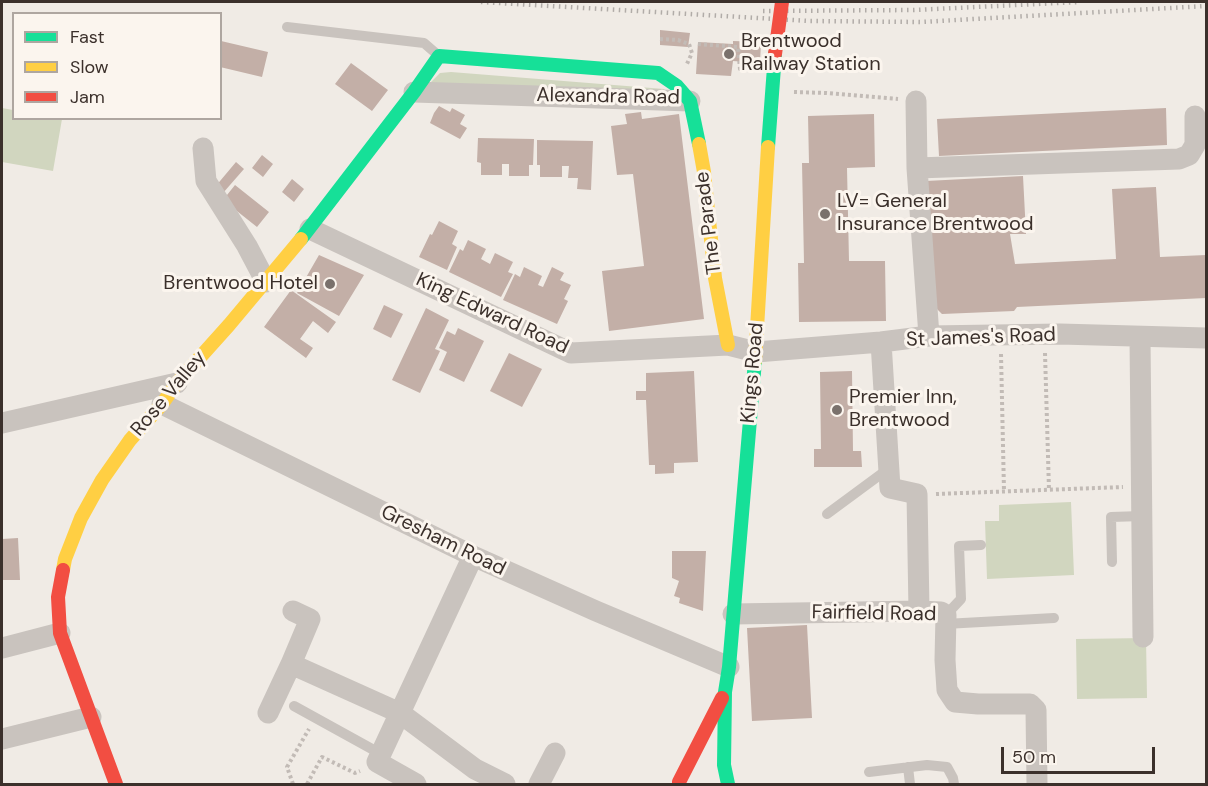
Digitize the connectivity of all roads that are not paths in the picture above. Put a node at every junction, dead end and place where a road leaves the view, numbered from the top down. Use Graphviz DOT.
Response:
graph roads {
  1 [pos="782,2"];
  2 [pos="287,27"];
  3 [pos="439,56"];
  4 [pos="414,92"];
  5 [pos="683,94"];
  6 [pos="916,101"];
  7 [pos="1195,116"];
  8 [pos="203,148"];
  9 [pos="917,168"];
  10 [pos="310,229"];
  11 [pos="266,282"];
  12 [pos="929,336"];
  13 [pos="1140,338"];
  14 [pos="1206,338"];
  15 [pos="881,342"];
  16 [pos="728,345"];
  17 [pos="756,352"];
  18 [pos="177,383"];
  19 [pos="162,404"];
  20 [pos="2,423"];
  21 [pos="888,469"];
  22 [pos="828,514"];
  23 [pos="1142,516"];
  24 [pos="981,545"];
  25 [pos="473,556"];
  26 [pos="1112,562"];
  27 [pos="293,611"];
  28 [pos="919,611"];
  29 [pos="733,614"];
  30 [pos="1054,618"];
  31 [pos="946,619"];
  32 [pos="60,633"];
  33 [pos="1143,637"];
  34 [pos="2,648"];
  35 [pos="291,664"];
  36 [pos="729,667"];
  37 [pos="725,692"];
  38 [pos="294,705"];
  39 [pos="268,712"];
  40 [pos="400,713"];
  41 [pos="91,717"];
  42 [pos="2,739"];
  43 [pos="555,753"];
  44 [pos="379,758"];
  45 [pos="908,767"];
  46 [pos="869,772"];
  47 [pos="678,783"];
  48 [pos="116,784"];
  49 [pos="416,784"];
  50 [pos="505,784"];
  51 [pos="540,784"];
  52 [pos="728,784"];
  53 [pos="910,784"];
  54 [pos="954,784"];
  55 [pos="1037,784"];
  1 -- 17 [label="street, Kings Road, bridge"];
  2 -- 3 [label="lane"];
  3 -- 4 [label="street, Rose Valley"];
  3 -- 5 [label="street, Alexandra Road"];
  4 -- 5 [label="street, Alexandra Road"];
  4 -- 10 [label="street, Rose Valley"];
  5 -- 16 [label="street, The Parade"];
  6 -- 9 [label="street"];
  7 -- 9 [label="street"];
  8 -- 11 [label="street"];
  9 -- 12 [label="street"];
  10 -- 11 [label="street, Rose Valley"];
  10 -- 16 [label="street, King Edward Road"];
  11 -- 18 [label="street, Rose Valley"];
  12 -- 13 [label="street, St James's Road"];
  12 -- 15 [label="street, St James's Road"];
  13 -- 14 [label="street, St James's Road"];
  13 -- 23 [label="street"];
  15 -- 17 [label="street, St James's Road"];
  15 -- 21 [label="street"];
  16 -- 17 [label="street, King Edward Road"];
  17 -- 29 [label="street, Kings Road"];
  18 -- 19 [label="street, Rose Valley"];
  18 -- 20 [label="street"];
  19 -- 25 [label="street, Gresham Road"];
  19 -- 32 [label="street, Rose Valley"];
  21 -- 22 [label="lane"];
  21 -- 28 [label="street"];
  23 -- 26 [label="lane"];
  23 -- 33 [label="street"];
  24 -- 31 [label="lane"];
  25 -- 36 [label="street, Gresham Road"];
  25 -- 40 [label="street"];
  27 -- 35 [label="street"];
  28 -- 29 [label="street, Fairfield Road"];
  28 -- 31 [label="street, Fairfield Road"];
  29 -- 36 [label="street, Kings Road"];
  30 -- 31 [label="lane"];
  31 -- 55 [label="street, Fairfield Road"];
  32 -- 34 [label="street"];
  32 -- 41 [label="street, Rose Valley"];
  35 -- 39 [label="street"];
  35 -- 40 [label="street"];
  36 -- 37 [label="street, Kings Road"];
  37 -- 47 [label="street, Kings Road"];
  37 -- 52 [label="street, Kings Road"];
  38 -- 44 [label="lane"];
  40 -- 44 [label="street"];
  40 -- 50 [label="street"];
  41 -- 42 [label="street"];
  41 -- 48 [label="street, Rose Valley"];
  43 -- 51 [label="street"];
  44 -- 49 [label="street"];
  45 -- 46 [label="lane"];
  45 -- 53 [label="lane"];
  45 -- 54 [label="lane"];
  47 -- 52 [label="street, Kings Road"];
}
